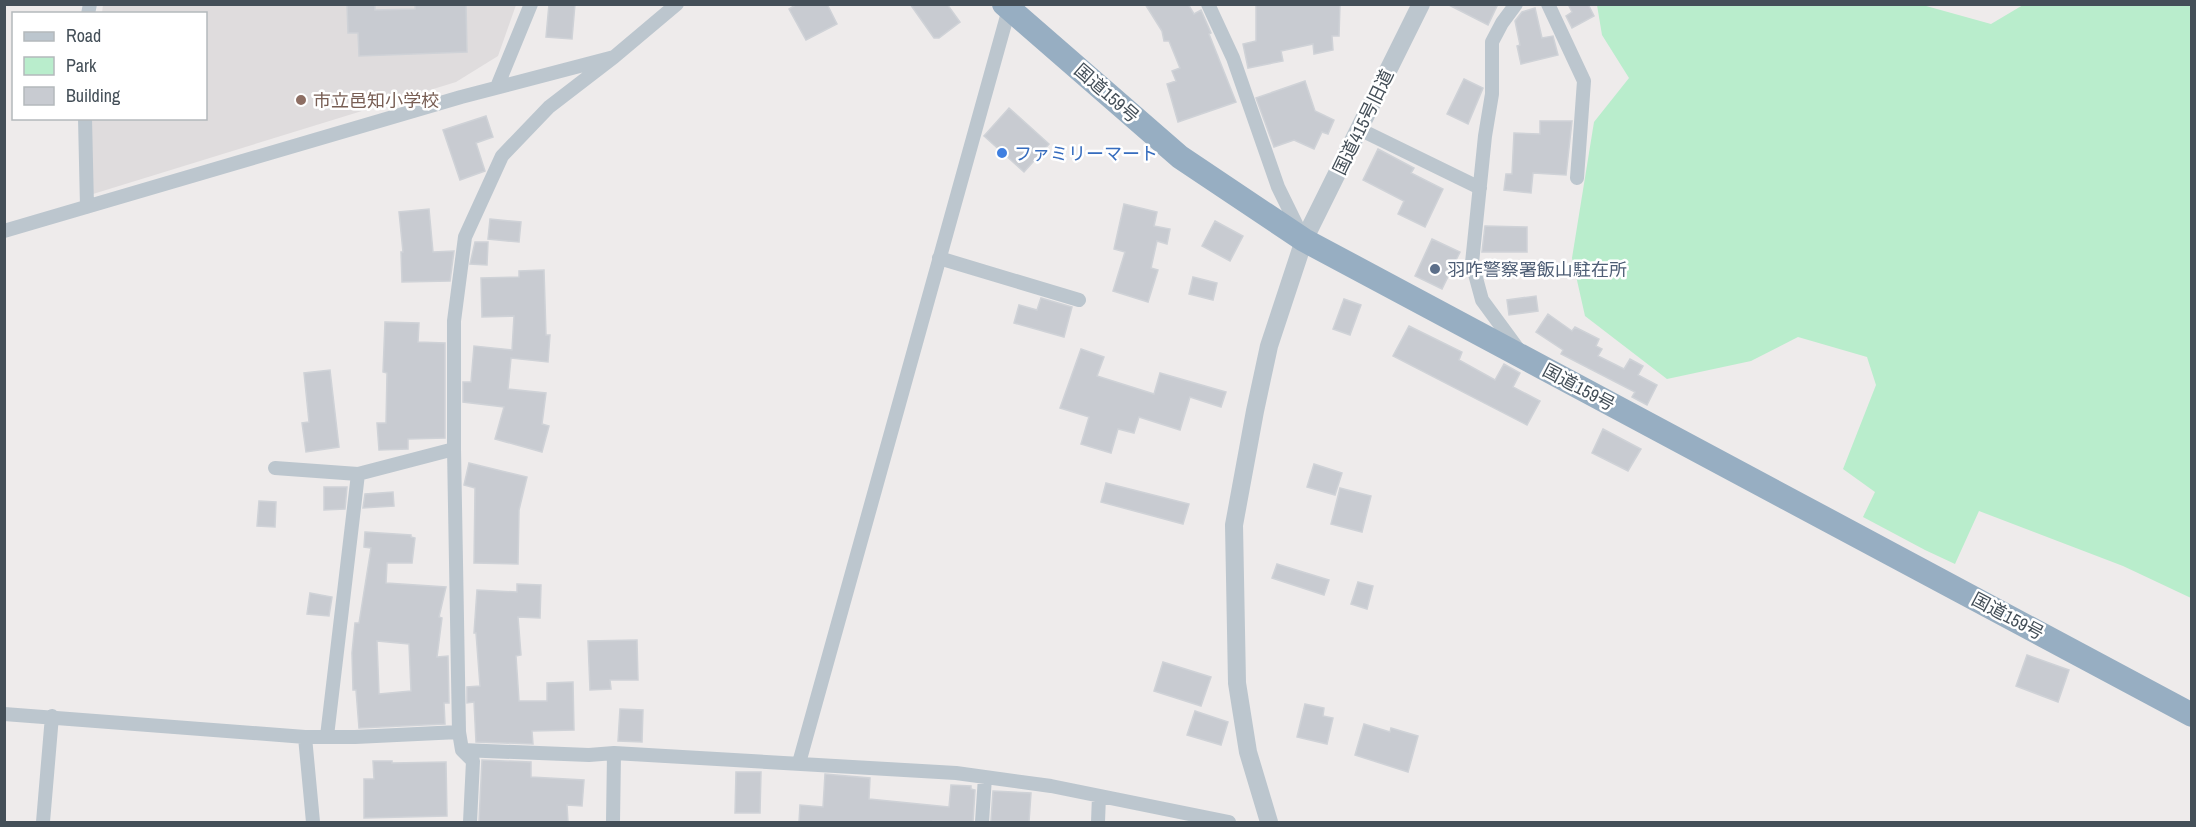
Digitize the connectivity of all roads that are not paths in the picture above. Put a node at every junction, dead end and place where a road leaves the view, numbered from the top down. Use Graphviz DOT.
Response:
graph roads {
  1 [pos="531,4"];
  2 [pos="677,4"];
  3 [pos="1208,4"];
  4 [pos="1421,4"];
  5 [pos="1516,4"];
  6 [pos="1548,4"];
  7 [pos="1006,7"];
  8 [pos="614,57"];
  9 [pos="497,87"];
  10 [pos="85,120"];
  11 [pos="1359,129"];
  12 [pos="1577,178"];
  13 [pos="1480,188"];
  14 [pos="87,207"];
  15 [pos="4,231"];
  16 [pos="1304,240"];
  17 [pos="939,258"];
  18 [pos="1079,300"];
  19 [pos="1524,358"];
  20 [pos="454,449"];
  21 [pos="275,468"];
  22 [pos="358,474"];
  23 [pos="4,714"];
  24 [pos="2192,715"];
  25 [pos="52,716"];
  26 [pos="459,732"];
  27 [pos="327,736"];
  28 [pos="305,737"];
  29 [pos="462,750"];
  30 [pos="614,753"];
  31 [pos="799,763"];
  32 [pos="985,777"];
  33 [pos="1099,796"];
  34 [pos="43,822"];
  35 [pos="313,822"];
  36 [pos="470,822"];
  37 [pos="613,822"];
  38 [pos="982,822"];
  39 [pos="1098,822"];
  40 [pos="1229,822"];
  41 [pos="1269,822"];
  1 -- 9 [label="street"];
  2 -- 8 [label="street"];
  3 -- 16 [label="street"];
  4 -- 11 [label="street, 国道415号旧道"];
  5 -- 13 [label="street"];
  6 -- 12 [label="street"];
  7 -- 16 [label="highway, 国道159号"];
  7 -- 17 [label="street"];
  8 -- 9 [label="street"];
  8 -- 20 [label="street"];
  9 -- 14 [label="street"];
  10 -- 14 [label="street"];
  11 -- 13 [label="street"];
  11 -- 16 [label="street, 国道415号旧道"];
  13 -- 19 [label="street"];
  14 -- 15 [label="street"];
  16 -- 19 [label="highway, 国道159号"];
  16 -- 41 [label="street, 国道415号旧道"];
  17 -- 18 [label="street"];
  17 -- 31 [label="street"];
  19 -- 24 [label="highway, 国道159号"];
  20 -- 22 [label="street"];
  20 -- 26 [label="street"];
  21 -- 22 [label="street"];
  22 -- 27 [label="street"];
  23 -- 25 [label="street"];
  25 -- 28 [label="street"];
  25 -- 34 [label="street"];
  26 -- 27 [label="street"];
  26 -- 29 [label="street"];
  27 -- 28 [label="street"];
  28 -- 35 [label="street"];
  29 -- 30 [label="street"];
  29 -- 36 [label="street"];
  30 -- 31 [label="street"];
  30 -- 37 [label="street"];
  31 -- 32 [label="street"];
  32 -- 33 [label="street"];
  32 -- 38 [label="street"];
  33 -- 39 [label="street"];
  33 -- 40 [label="street"];
}
